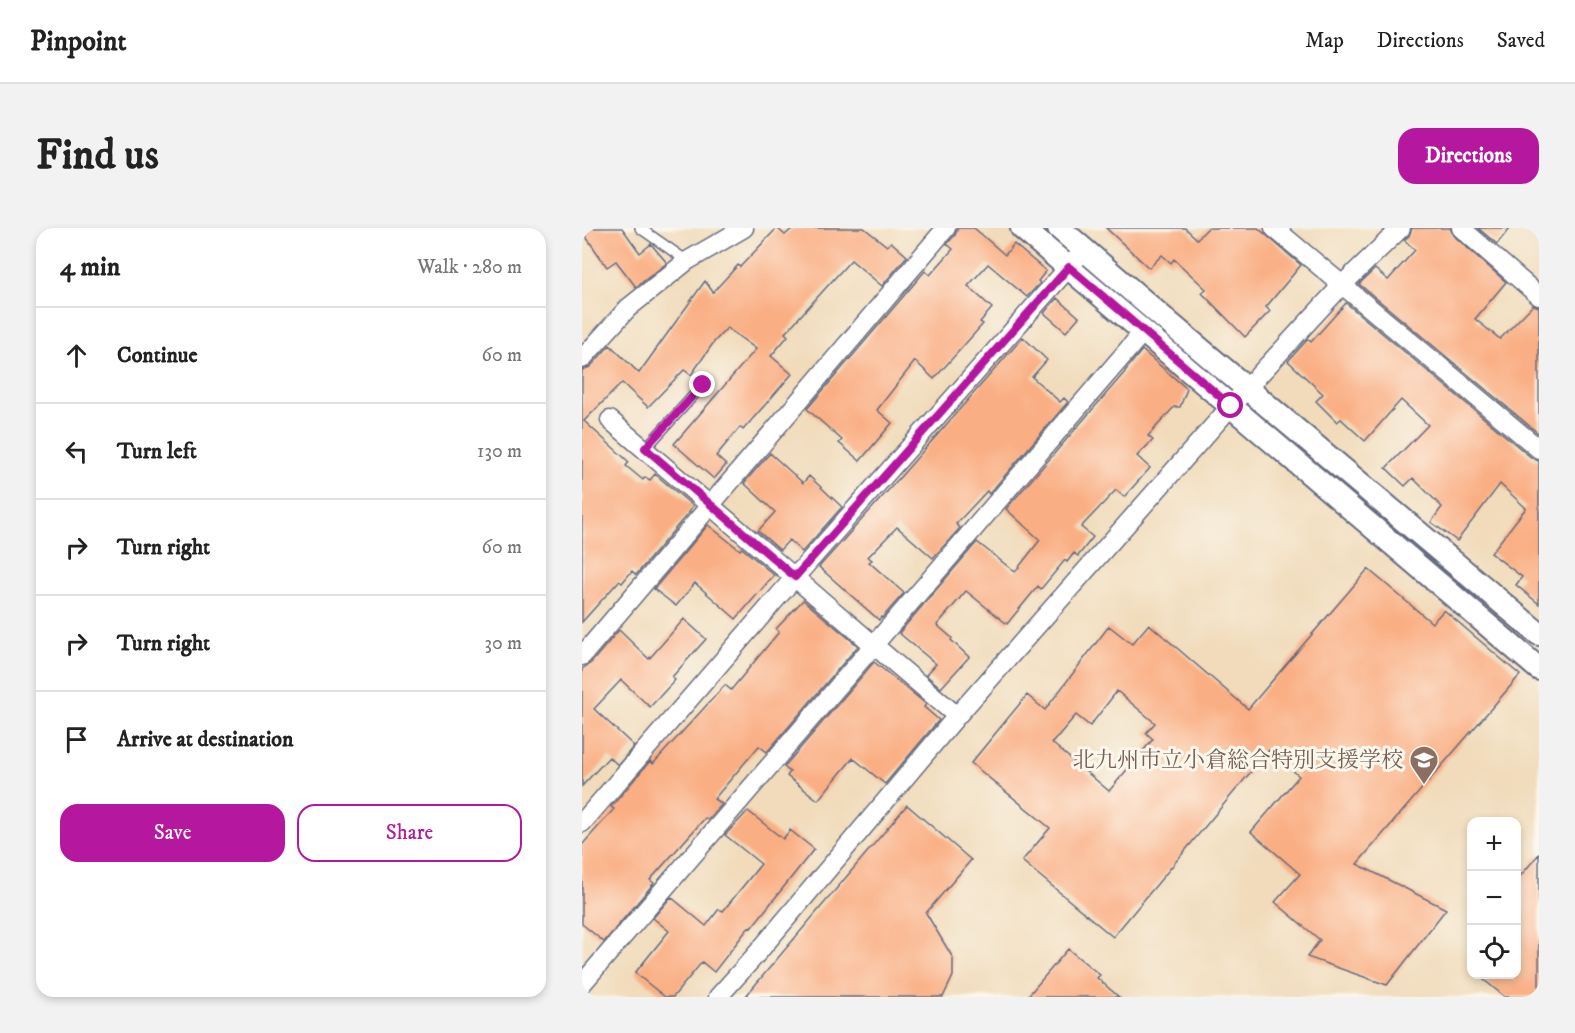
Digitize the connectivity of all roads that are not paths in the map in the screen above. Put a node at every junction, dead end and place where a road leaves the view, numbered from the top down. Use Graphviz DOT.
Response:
graph roads {
  1 [pos="640,228"];
  2 [pos="744,228"];
  3 [pos="946,228"];
  4 [pos="1022,228"];
  5 [pos="1059,228"];
  6 [pos="1274,228"];
  7 [pos="1401,228"];
  8 [pos="1461,228"];
  9 [pos="1084,250"];
  10 [pos="687,261"];
  11 [pos="1069,267"];
  12 [pos="1342,285"];
  13 [pos="1539,296"];
  14 [pos="1144,331"];
  15 [pos="582,359"];
  16 [pos="703,385"];
  17 [pos="1247,388"];
  18 [pos="1231,406"];
  19 [pos="610,420"];
  20 [pos="645,448"];
  21 [pos="1539,449"];
  22 [pos="710,505"];
  23 [pos="795,577"];
  24 [pos="1539,633"];
  25 [pos="873,645"];
  26 [pos="1518,651"];
  27 [pos="582,656"];
  28 [pos="1539,669"];
  29 [pos="957,716"];
  30 [pos="582,823"];
  31 [pos="582,984"];
  32 [pos="718,997"];
  1 -- 10 [label="lane"];
  2 -- 10 [label="street"];
  3 -- 22 [label="street"];
  4 -- 11 [label="street"];
  5 -- 9 [label="street"];
  6 -- 12 [label="street"];
  7 -- 12 [label="street"];
  8 -- 13 [label="street"];
  9 -- 11 [label="street"];
  9 -- 17 [label="street"];
  10 -- 15 [label="street"];
  11 -- 14 [label="street"];
  11 -- 23 [label="street"];
  12 -- 17 [label="street"];
  12 -- 21 [label="street"];
  14 -- 18 [label="street"];
  14 -- 25 [label="street"];
  16 -- 20 [label="lane"];
  17 -- 18 [label="street"];
  17 -- 24 [label="street"];
  18 -- 26 [label="street"];
  18 -- 29 [label="street"];
  19 -- 20 [label="street"];
  20 -- 22 [label="street"];
  22 -- 23 [label="street"];
  22 -- 27 [label="street"];
  23 -- 25 [label="street"];
  23 -- 30 [label="street"];
  24 -- 26 [label="street"];
  25 -- 29 [label="street"];
  25 -- 31 [label="street"];
  26 -- 28 [label="street"];
  29 -- 32 [label="street"];
}
